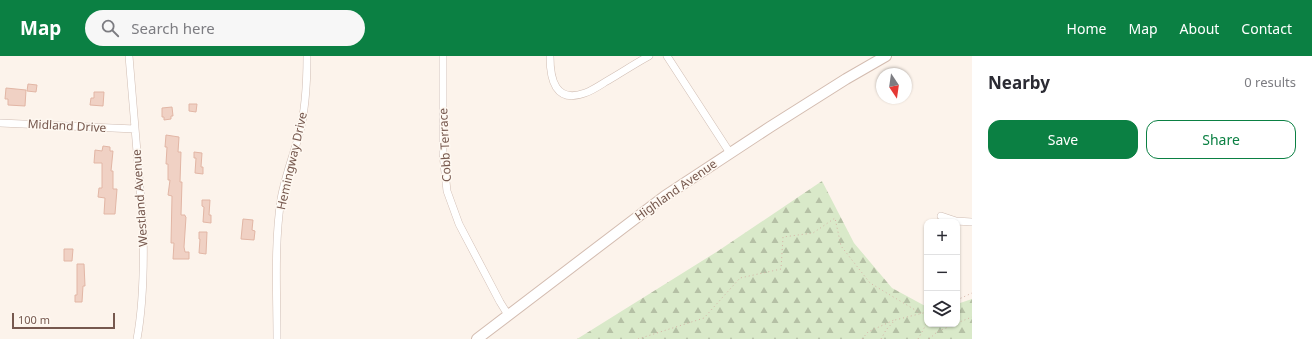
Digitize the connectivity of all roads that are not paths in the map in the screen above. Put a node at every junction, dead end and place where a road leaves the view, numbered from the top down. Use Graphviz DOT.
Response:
graph roads {
  1 [pos="129,56"];
  2 [pos="307,56"];
  3 [pos="443,56"];
  4 [pos="550,56"];
  5 [pos="648,56"];
  6 [pos="667,56"];
  7 [pos="886,56"];
  8 [pos="0,122"];
  9 [pos="135,129"];
  10 [pos="730,153"];
  11 [pos="941,216"];
  12 [pos="972,222"];
  13 [pos="508,315"];
  14 [pos="137,339"];
  15 [pos="278,339"];
  16 [pos="476,339"];
  1 -- 9 [label="street, Westland Avenue"];
  2 -- 15 [label="street, Hemingway Drive"];
  3 -- 13 [label="street, Cobb Terrace"];
  4 -- 5 [label="street"];
  6 -- 10 [label="street"];
  7 -- 10 [label="street, Highland Avenue"];
  8 -- 9 [label="street, Midland Drive"];
  9 -- 14 [label="street, Westland Avenue"];
  10 -- 13 [label="street, Highland Avenue"];
  11 -- 12 [label="street"];
  13 -- 16 [label="street, Highland Avenue"];
}
